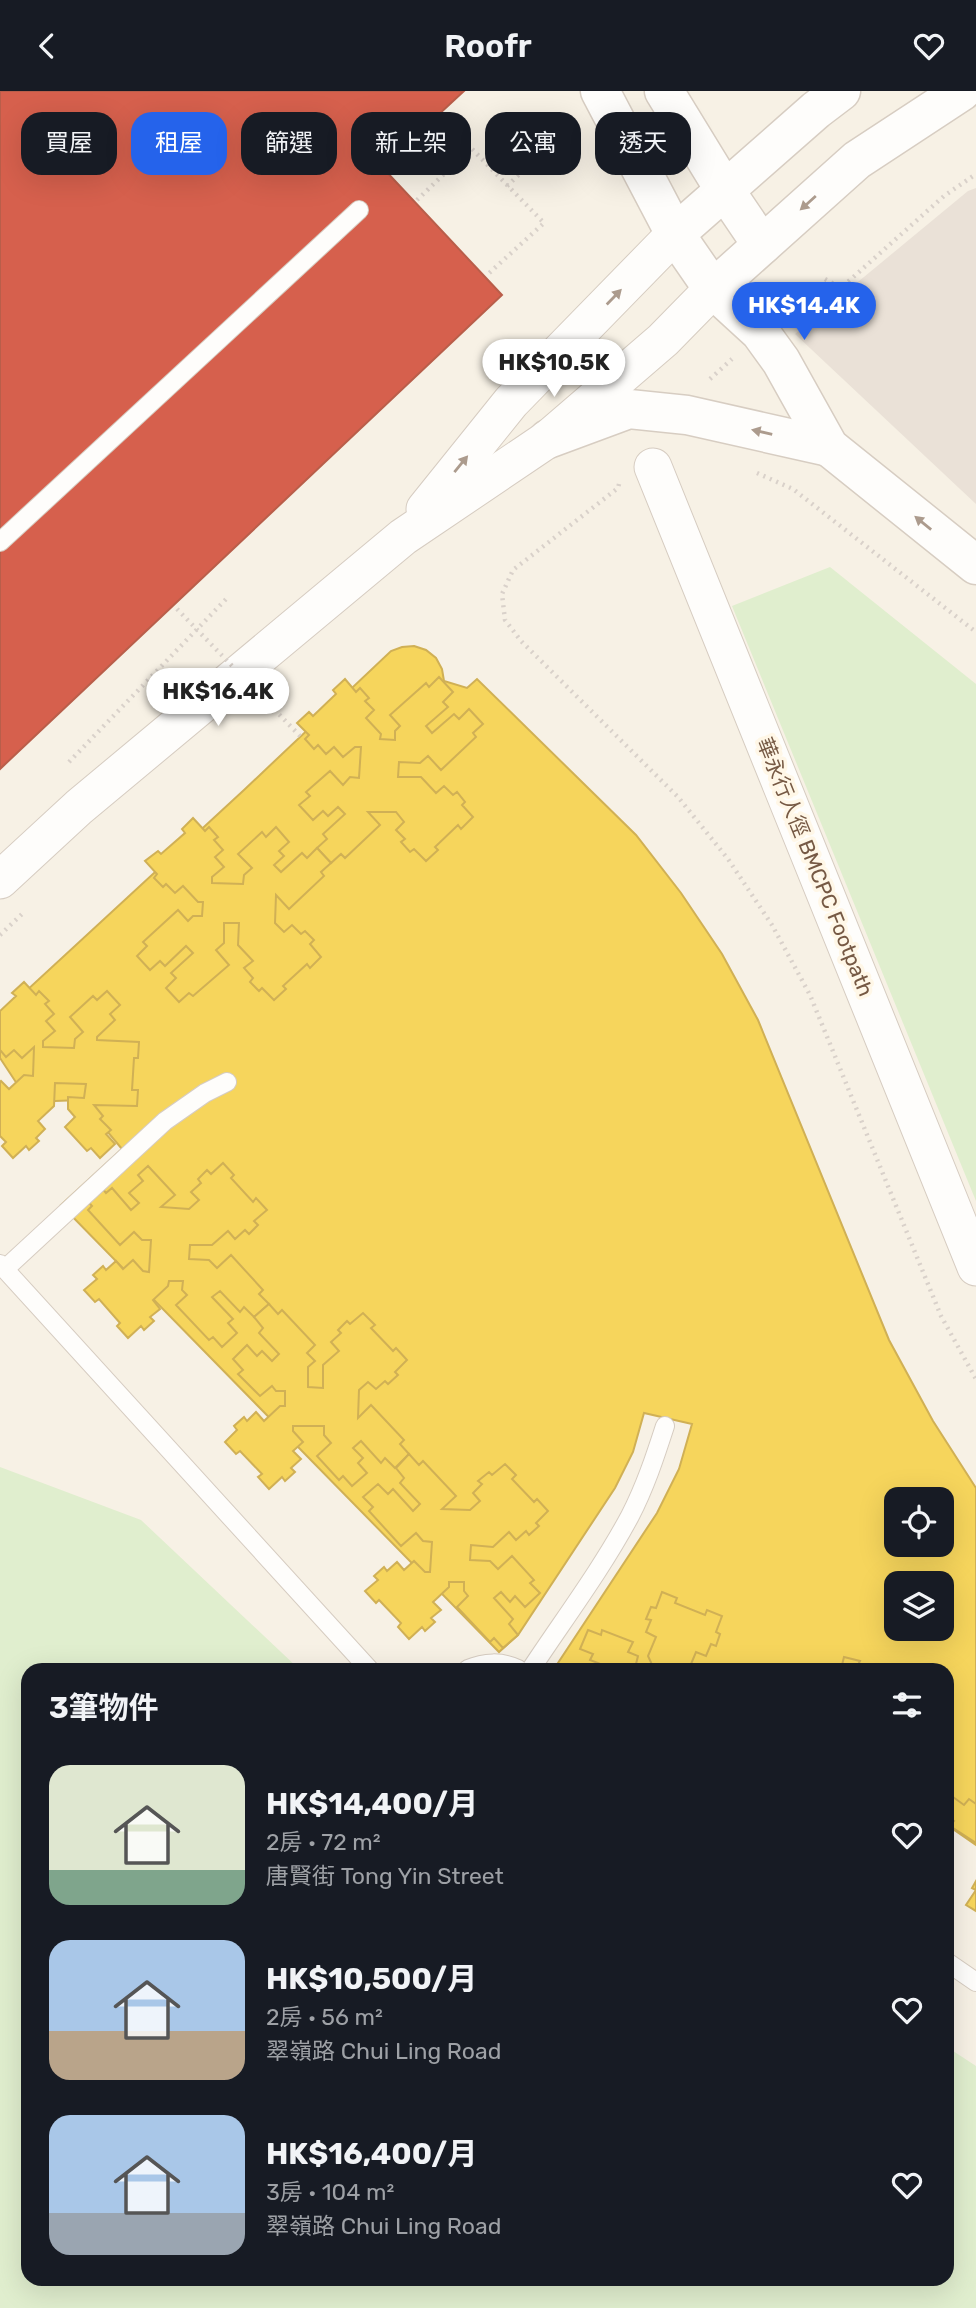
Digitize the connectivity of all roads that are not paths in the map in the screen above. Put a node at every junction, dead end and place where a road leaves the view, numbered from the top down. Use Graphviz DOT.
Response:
graph roads {
  1 [pos="600,91"];
  2 [pos="664,91"];
  3 [pos="841,91"];
  4 [pos="962,91"];
  5 [pos="724,190"];
  6 [pos="359,210"];
  7 [pos="675,234"];
  8 [pos="762,245"];
  9 [pos="713,289"];
  10 [pos="548,439"];
  11 [pos="829,447"];
  12 [pos="637,473"];
  13 [pos="403,537"];
  14 [pos="0,542"];
  15 [pos="976,565"];
  16 [pos="0,880"];
  17 [pos="227,1082"];
  18 [pos="2,1266"];
  19 [pos="976,1267"];
  20 [pos="665,1426"];
  21 [pos="364,1663"];
  22 [pos="535,1663"];
  23 [pos="954,1967"];
  24 [pos="976,1982"];
  1 -- 7 [label="street"];
  2 -- 5 [label="street"];
  3 -- 5 [label="street"];
  4 -- 8 [label="street, one-way"];
  5 -- 7 [label="street"];
  5 -- 8 [label="street"];
  6 -- 14 [label="lane"];
  7 -- 9 [label="street"];
  13 -- 7 [label="street, one-way"];
  8 -- 9 [label="street"];
  9 -- 10 [label="street"];
  9 -- 11 [label="street"];
  11 -- 10 [label="street, one-way"];
  10 -- 13 [label="street"];
  15 -- 11 [label="street, one-way"];
  12 -- 19 [label="street, 華永行人徑 BMCPC Footpath"];
  13 -- 16 [label="street"];
  17 -- 18 [label="lane"];
  18 -- 21 [label="lane"];
  20 -- 22 [label="lane"];
  23 -- 24 [label="lane"];
}
